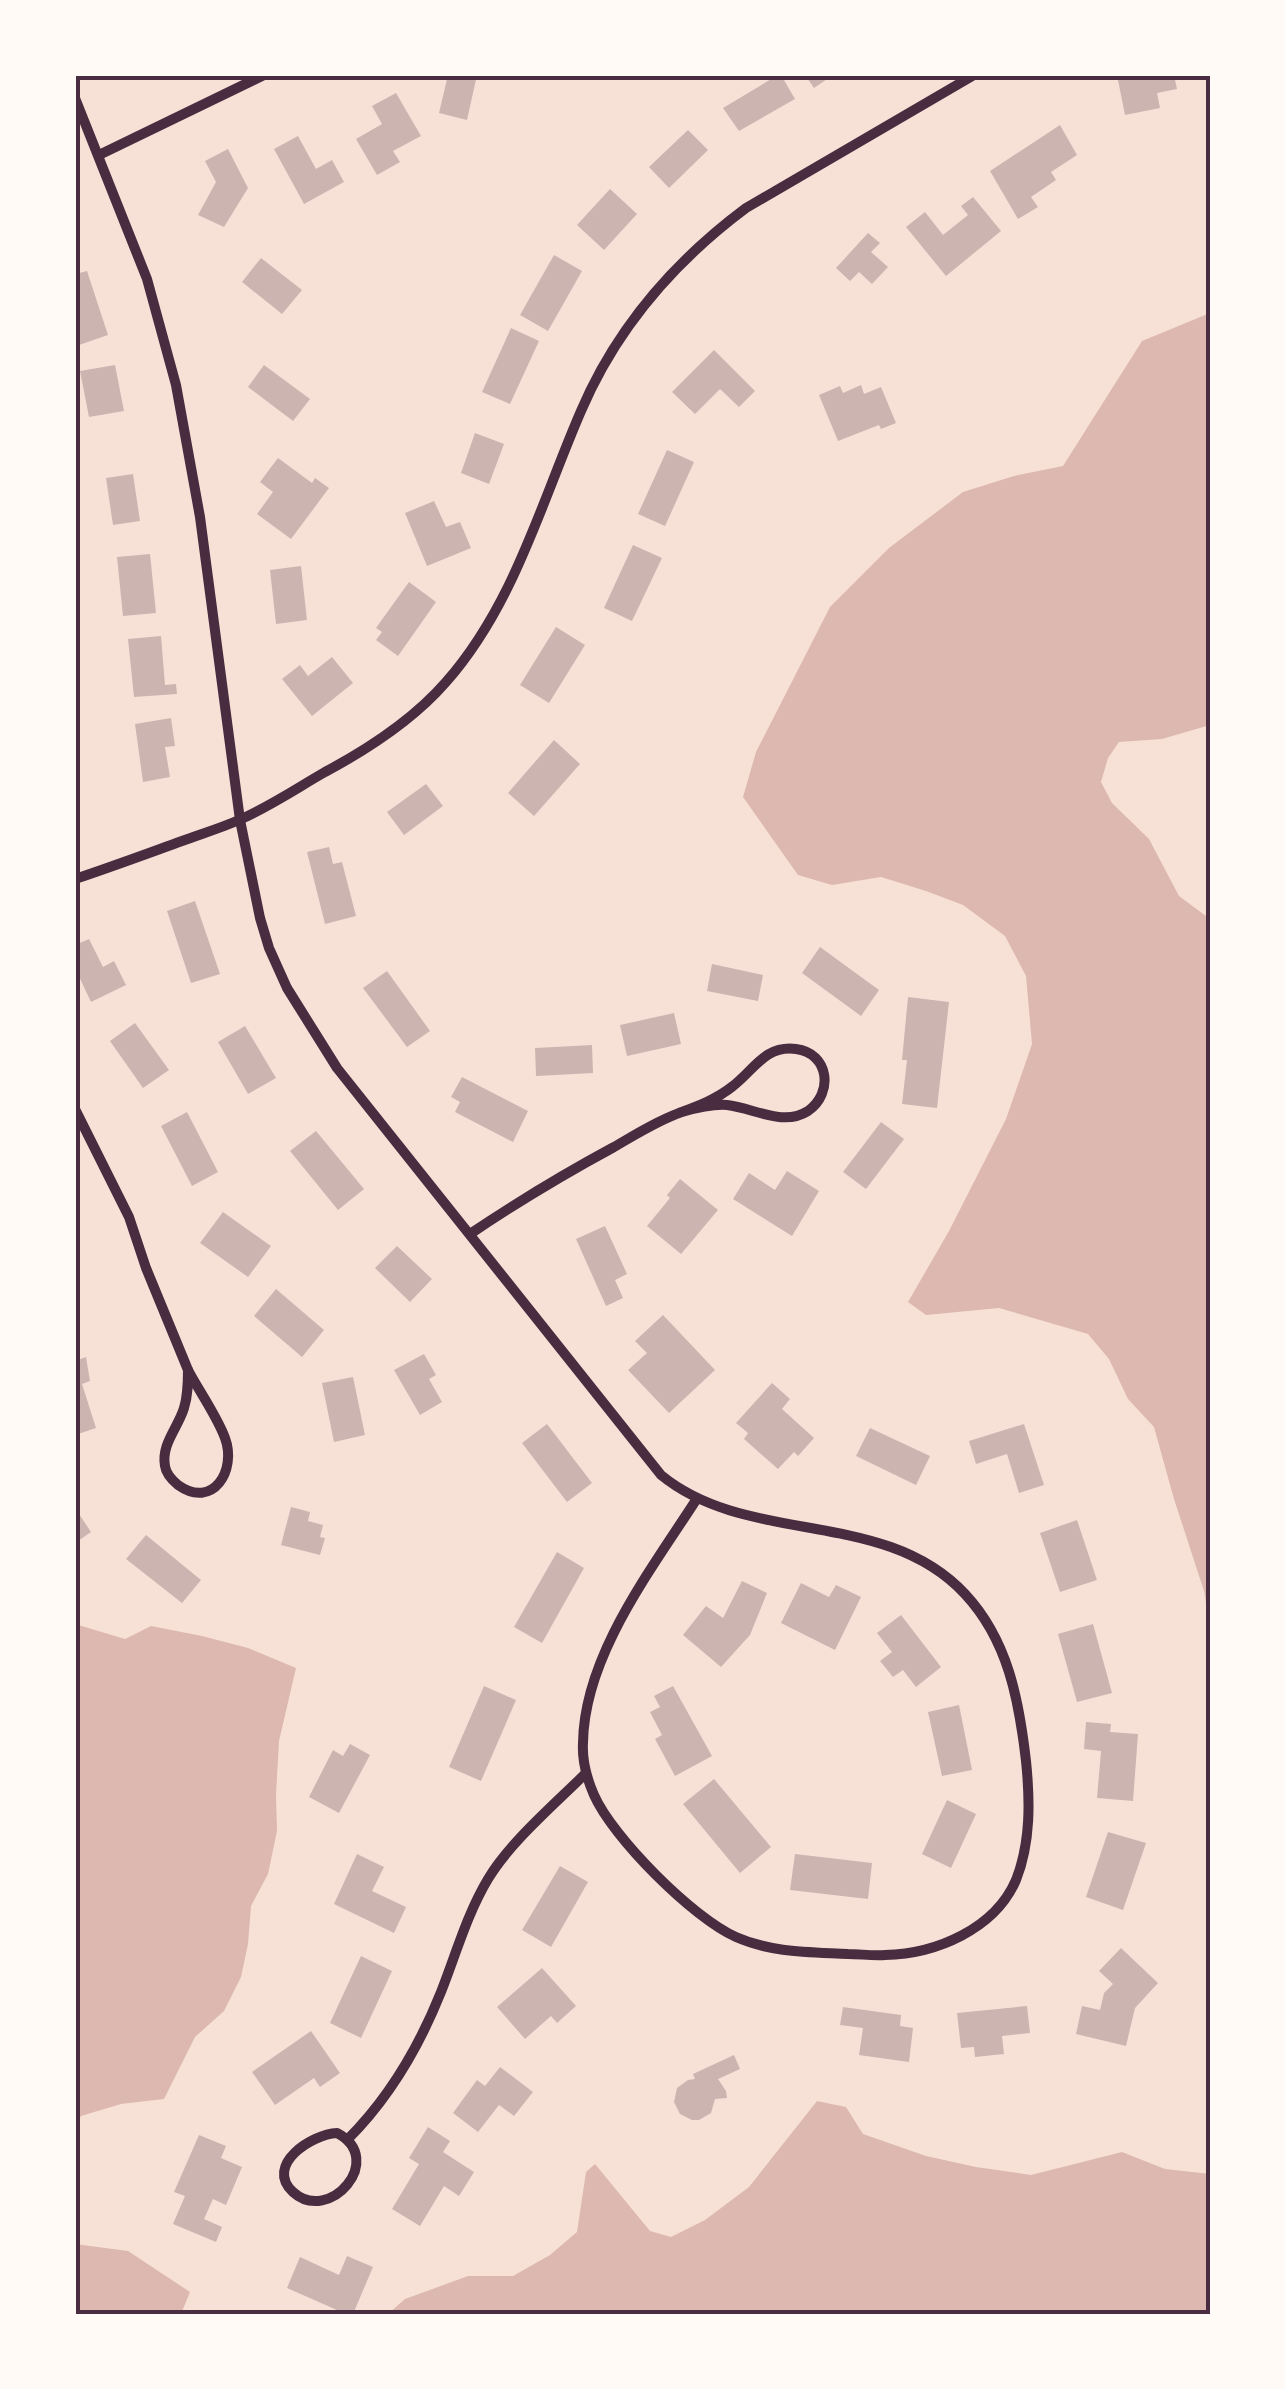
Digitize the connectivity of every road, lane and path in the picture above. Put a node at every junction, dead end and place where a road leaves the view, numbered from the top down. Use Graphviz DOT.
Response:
graph roads {
  1 [pos="264,75"];
  2 [pos="946,75"];
  3 [pos="974,75"];
  4 [pos="953,86"];
  5 [pos="75,98"];
  6 [pos="100,156"];
  7 [pos="240,820"];
  8 [pos="75,880"];
  9 [pos="75,1109"];
  10 [pos="679,1113"];
  11 [pos="470,1234"];
  12 [pos="188,1370"];
  13 [pos="696,1500"];
  14 [pos="586,1772"];
  15 [pos="348,2139"];
  1 -- 6 [label="street"];
  2 -- 4 [label="street"];
  3 -- 4 [label="street"];
  4 -- 7 [label="street"];
  5 -- 6 [label="street"];
  6 -- 7 [label="street"];
  7 -- 8 [label="street"];
  7 -- 11 [label="street"];
  9 -- 12 [label="street"];
  10 -- 10 [label="street"];
  10 -- 11 [label="street"];
  11 -- 13 [label="street"];
  12 -- 12 [label="street"];
  13 -- 14 [label="street"];
  13 -- 14 [label="street"];
  14 -- 15 [label="street"];
  15 -- 15 [label="street"];
}
